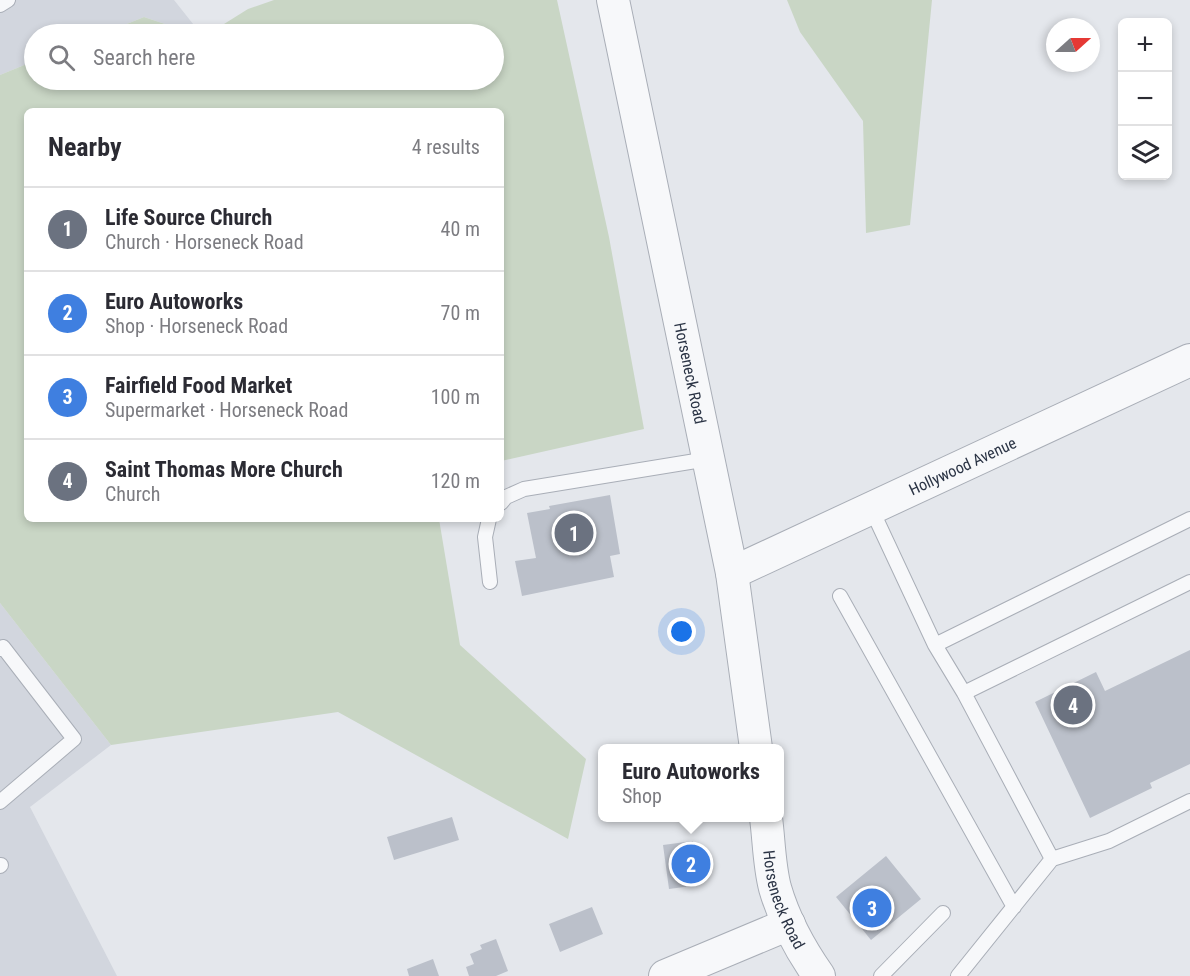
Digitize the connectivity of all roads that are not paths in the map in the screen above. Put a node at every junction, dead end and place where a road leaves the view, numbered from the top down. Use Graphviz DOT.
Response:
graph roads {
  1 [pos="8,0"];
  2 [pos="613,0"];
  3 [pos="0,4"];
  4 [pos="1190,360"];
  5 [pos="708,459"];
  6 [pos="504,499"];
  7 [pos="871,508"];
  8 [pos="1190,519"];
  9 [pos="488,522"];
  10 [pos="732,573"];
  11 [pos="490,582"];
  12 [pos="1190,582"];
  13 [pos="840,596"];
  14 [pos="935,645"];
  15 [pos="0,649"];
  16 [pos="964,693"];
  17 [pos="755,744"];
  18 [pos="1190,801"];
  19 [pos="0,802"];
  20 [pos="767,822"];
  21 [pos="1052,859"];
  22 [pos="1014,907"];
  23 [pos="943,913"];
  24 [pos="789,924"];
  25 [pos="665,976"];
  26 [pos="819,976"];
  27 [pos="881,976"];
  28 [pos="957,976"];
  1 -- 3 [label="lane"];
  2 -- 5 [label="street, Horseneck Road"];
  4 -- 7 [label="street, Hollywood Avenue"];
  5 -- 6 [label="lane"];
  5 -- 10 [label="street, Horseneck Road"];
  7 -- 10 [label="street, Hollywood Avenue"];
  7 -- 14 [label="lane"];
  8 -- 14 [label="lane"];
  9 -- 11 [label="lane"];
  10 -- 17 [label="street, Horseneck Road"];
  12 -- 16 [label="lane"];
  13 -- 22 [label="lane"];
  14 -- 16 [label="lane"];
  15 -- 19 [label="lane"];
  16 -- 21 [label="lane"];
  18 -- 21 [label="lane"];
  20 -- 24 [label="street, Horseneck Road"];
  21 -- 22 [label="lane"];
  22 -- 28 [label="lane"];
  23 -- 27 [label="lane"];
  24 -- 25 [label="street"];
  24 -- 26 [label="street, Horseneck Road"];
}
